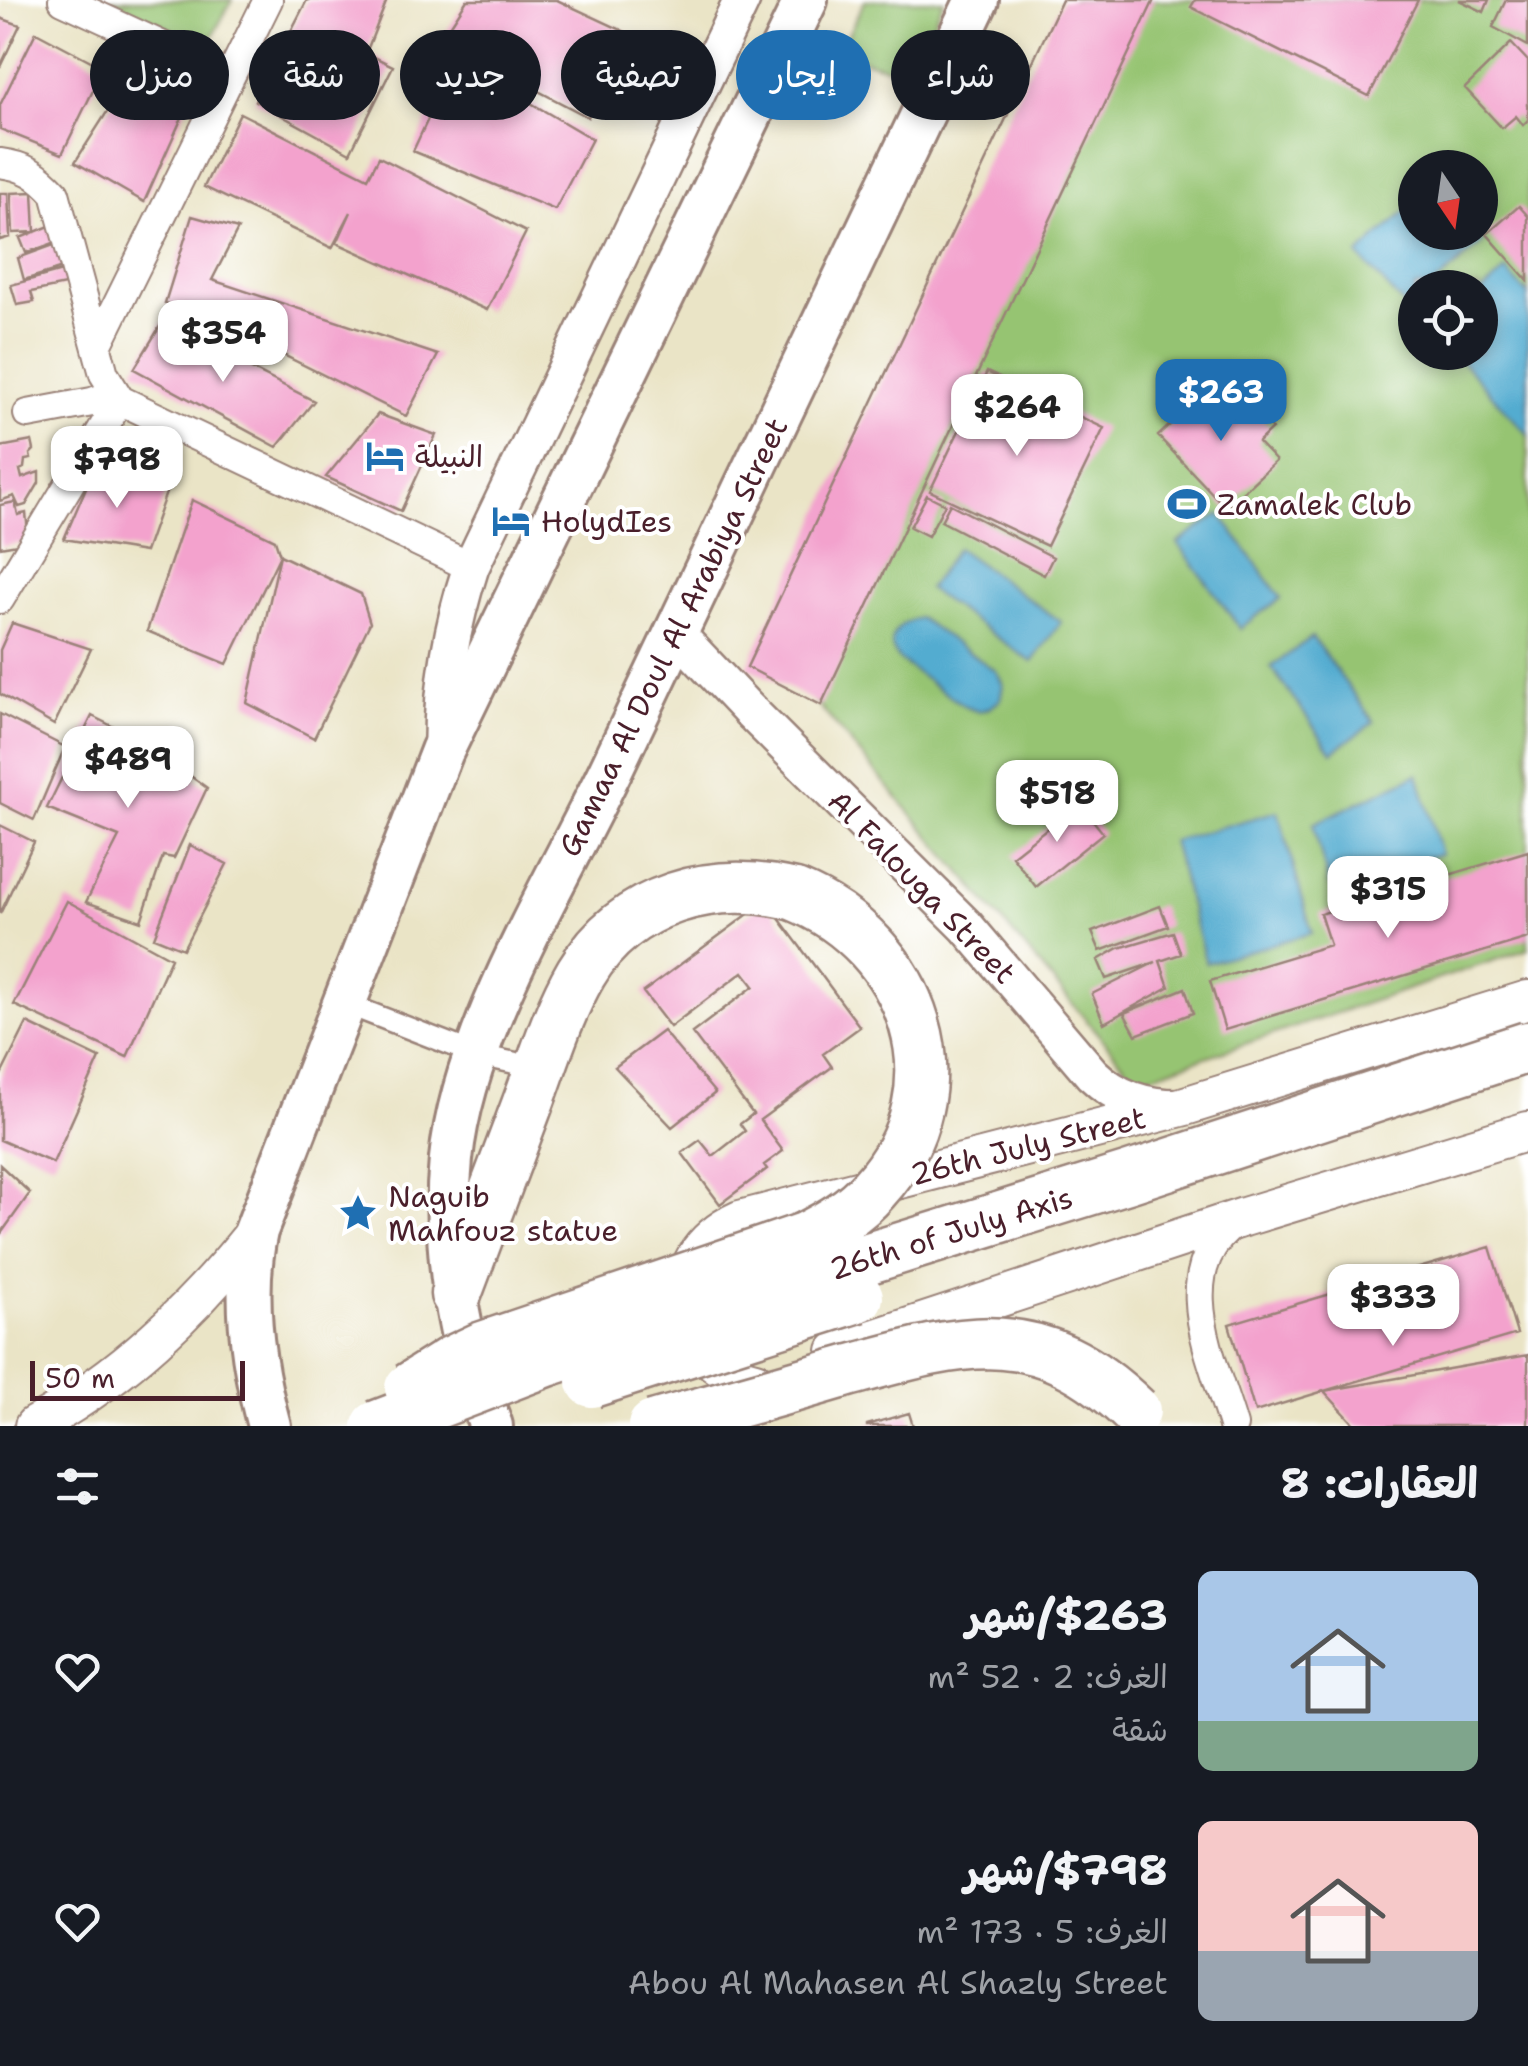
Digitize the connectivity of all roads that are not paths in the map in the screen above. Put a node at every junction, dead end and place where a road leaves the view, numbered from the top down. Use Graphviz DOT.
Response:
graph roads {
  1 [pos="64,0"];
  2 [pos="268,0"];
  3 [pos="742,0"];
  4 [pos="806,0"];
  5 [pos="977,0"];
  6 [pos="230,77"];
  7 [pos="0,164"];
  8 [pos="97,346"];
  9 [pos="118,397"];
  10 [pos="28,414"];
  11 [pos="14,550"];
  12 [pos="472,567"];
  13 [pos="0,599"];
  14 [pos="676,632"];
  15 [pos="442,751"];
  16 [pos="1528,1000"];
  17 [pos="344,1003"];
  18 [pos="1528,1048"];
  19 [pos="478,1055"];
  20 [pos="541,1068"];
  21 [pos="1528,1082"];
  22 [pos="1184,1106"];
  23 [pos="1528,1131"];
  24 [pos="1244,1217"];
  25 [pos="256,1231"];
  26 [pos="456,1294"];
  27 [pos="756,1381"];
  28 [pos="1141,1419"];
  29 [pos="34,1426"];
  30 [pos="269,1426"];
  31 [pos="366,1426"];
  32 [pos="377,1426"];
  33 [pos="474,1426"];
  34 [pos="491,1426"];
  35 [pos="652,1426"];
  36 [pos="710,1426"];
  37 [pos="1234,1426"];
  1 -- 6 [label="street"];
  2 -- 6 [label="street"];
  3 -- 12 [label="street"];
  4 -- 15 [label="main road"];
  5 -- 14 [label="main road, Gamaa Al Doul Al Arabiya Street"];
  6 -- 8 [label="street"];
  7 -- 8 [label="street"];
  8 -- 9 [label="street"];
  9 -- 10 [label="street"];
  9 -- 11 [label="street"];
  9 -- 12 [label="street"];
  11 -- 13 [label="street"];
  12 -- 15 [label="street"];
  14 -- 19 [label="main road, Gamaa Al Doul Al Arabiya Street"];
  14 -- 22 [label="street, Al Falouga Street"];
  15 -- 17 [label="main road"];
  16 -- 22 [label="main road, 26th July Street"];
  17 -- 19 [label="street"];
  17 -- 25 [label="main road"];
  18 -- 32 [label="highway, 26th of July Axis, bridge"];
  19 -- 20 [label="street"];
  19 -- 26 [label="main road, Gamaa Al Doul Al Arabiya Street"];
  20 -- 26 [label="highway"];
  20 -- 31 [label="highway, bridge"];
  21 -- 33 [label="highway, 26th of July Axis, bridge"];
  22 -- 27 [label="main road, 26th July Street"];
  23 -- 24 [label="main road"];
  24 -- 27 [label="main road"];
  24 -- 37 [label="street"];
  25 -- 29 [label="main road"];
  25 -- 30 [label="main road"];
  26 -- 34 [label="main road, Gamaa Al Doul Al Arabiya Street"];
  27 -- 36 [label="main road"];
  28 -- 35 [label="highway, bridge"];
}
